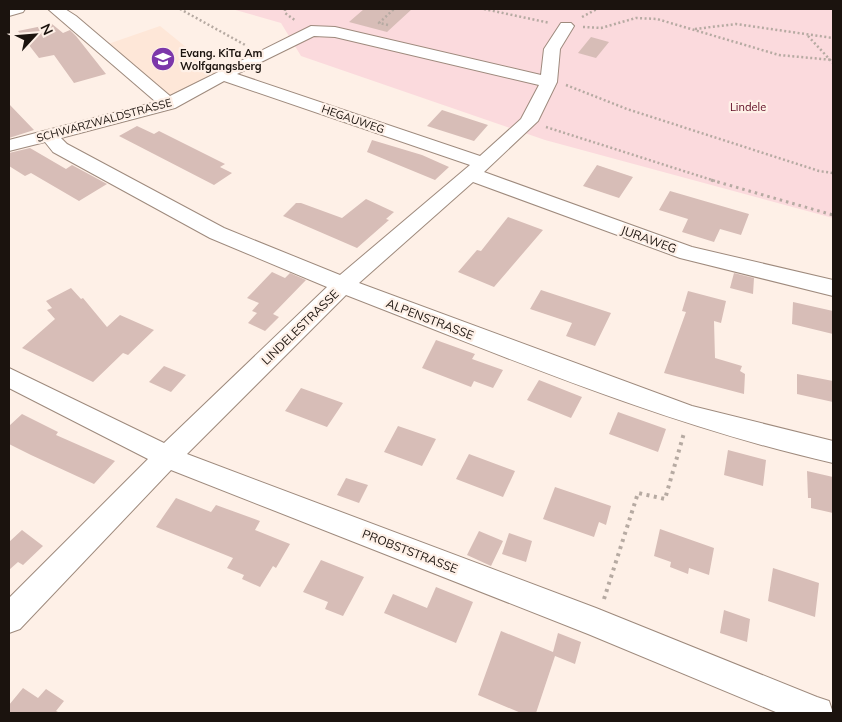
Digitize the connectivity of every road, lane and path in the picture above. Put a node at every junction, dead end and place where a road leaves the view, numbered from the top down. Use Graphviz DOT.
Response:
graph roads {
  1 [pos="55,9"];
  2 [pos="180,9"];
  3 [pos="394,9"];
  4 [pos="484,9"];
  5 [pos="388,26"];
  6 [pos="566,26"];
  7 [pos="694,30"];
  8 [pos="808,35"];
  9 [pos="833,38"];
  10 [pos="264,55"];
  11 [pos="832,61"];
  12 [pos="223,75"];
  13 [pos="550,82"];
  14 [pos="170,104"];
  15 [pos="529,121"];
  16 [pos="50,136"];
  17 [pos="9,146"];
  18 [pos="477,168"];
  19 [pos="833,173"];
  20 [pos="833,215"];
  21 [pos="343,285"];
  22 [pos="833,288"];
  23 [pos="9,376"];
  24 [pos="690,414"];
  25 [pos="833,452"];
  26 [pos="167,457"];
  27 [pos="9,619"];
  28 [pos="596,623"];
  29 [pos="818,713"];
  1 -- 14 [label="street"];
  2 -- 10 [label="path"];
  3 -- 5 [label="path"];
  4 -- 6 [label="path"];
  6 -- 7 [label="path"];
  6 -- 13 [label="street, LINDELESTRASSE"];
  7 -- 8 [label="path"];
  7 -- 11 [label="path"];
  8 -- 9 [label="path"];
  8 -- 11 [label="path"];
  10 -- 12 [label="street, SCHWARZWALDSTRASSE"];
  10 -- 13 [label="street, SCHWARZWALDSTRASSE"];
  12 -- 14 [label="street, SCHWARZWALDSTRASSE"];
  12 -- 18 [label="street, HEGAUWEG"];
  13 -- 15 [label="street, LINDELESTRASSE"];
  13 -- 19 [label="path"];
  14 -- 16 [label="street, SCHWARZWALDSTRASSE"];
  15 -- 18 [label="street, LINDELESTRASSE"];
  15 -- 20 [label="path"];
  16 -- 17 [label="street, SCHWARZWALDSTRASSE"];
  16 -- 21 [label="street, ALPENSTRASSE"];
  18 -- 21 [label="street, LINDELESTRASSE"];
  18 -- 22 [label="street, JURAWEG"];
  21 -- 24 [label="street, ALPENSTRASSE"];
  21 -- 26 [label="street, LINDELESTRASSE"];
  23 -- 26 [label="street, PROBSTSTRASSE"];
  24 -- 25 [label="street, ALPENSTRASSE"];
  24 -- 28 [label="path"];
  26 -- 27 [label="street, LINDELESTRASSE"];
  26 -- 28 [label="street, PROBSTSTRASSE"];
  28 -- 29 [label="street, PROBSTSTRASSE"];
}
